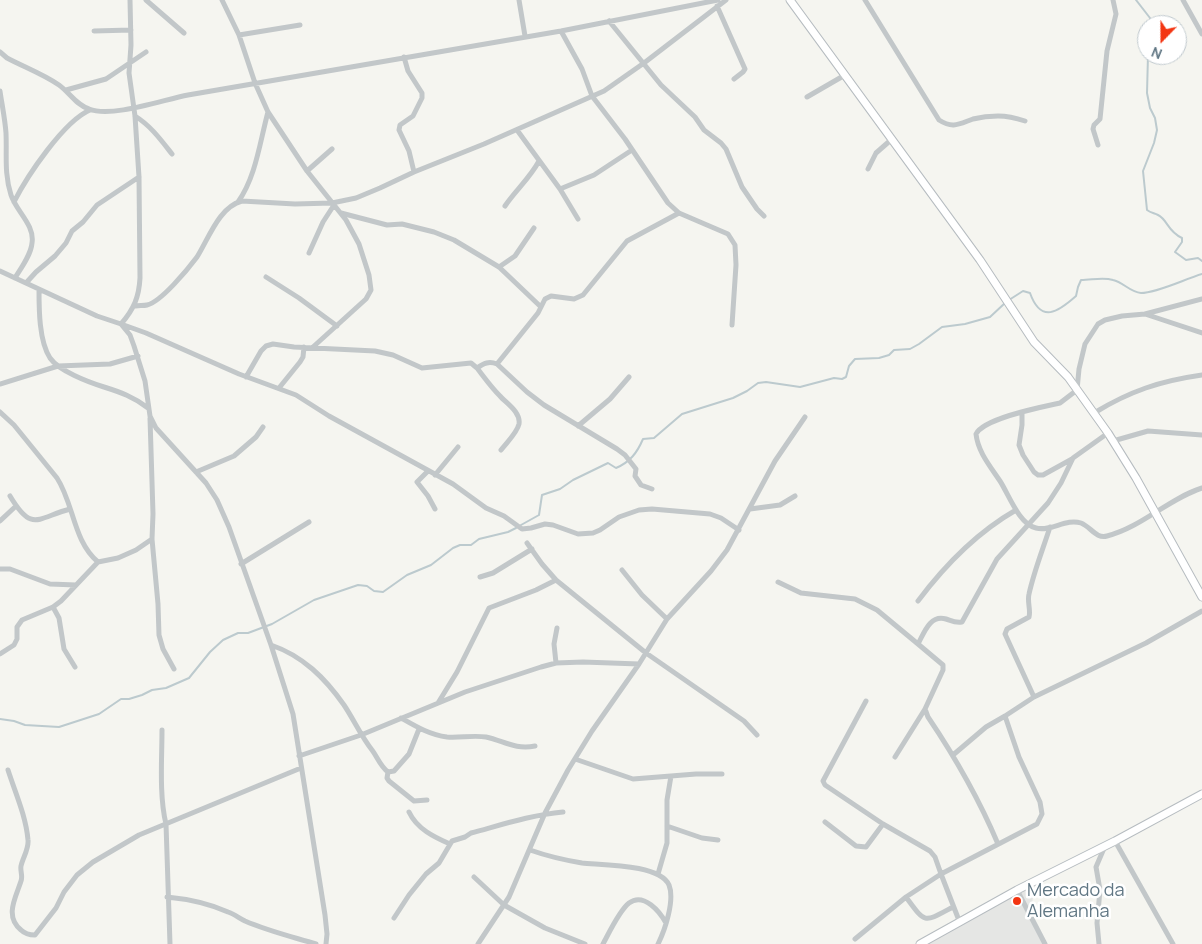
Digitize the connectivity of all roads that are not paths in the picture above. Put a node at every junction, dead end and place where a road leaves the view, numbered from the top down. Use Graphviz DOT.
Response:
graph roads {
  1 [pos="130,0"];
  2 [pos="146,0"];
  3 [pos="222,0"];
  4 [pos="519,0"];
  5 [pos="718,0"];
  6 [pos="726,0"];
  7 [pos="790,0"];
  8 [pos="865,0"];
  9 [pos="1113,0"];
  10 [pos="1183,0"];
  11 [pos="717,6"];
  12 [pos="609,21"];
  13 [pos="300,25"];
  14 [pos="131,30"];
  15 [pos="94,31"];
  16 [pos="561,31"];
  17 [pos="184,33"];
  18 [pos="1202,34"];
  19 [pos="239,35"];
  20 [pos="525,36"];
  21 [pos="0,52"];
  22 [pos="146,52"];
  23 [pos="404,57"];
  24 [pos="644,63"];
  25 [pos="129,64"];
  26 [pos="845,75"];
  27 [pos="734,78"];
  28 [pos="255,83"];
  29 [pos="66,90"];
  30 [pos="0,91"];
  31 [pos="592,96"];
  32 [pos="808,97"];
  33 [pos="134,109"];
  34 [pos="90,110"];
  35 [pos="268,112"];
  36 [pos="135,116"];
  37 [pos="1026,121"];
  38 [pos="517,130"];
  39 [pos="892,139"];
  40 [pos="1098,145"];
  41 [pos="332,149"];
  42 [pos="632,150"];
  43 [pos="172,154"];
  44 [pos="539,161"];
  45 [pos="868,169"];
  46 [pos="307,171"];
  47 [pos="414,172"];
  48 [pos="139,178"];
  49 [pos="560,189"];
  50 [pos="14,202"];
  51 [pos="237,202"];
  52 [pos="333,204"];
  53 [pos="504,206"];
  54 [pos="341,213"];
  55 [pos="678,213"];
  56 [pos="764,216"];
  57 [pos="578,219"];
  58 [pos="534,228"];
  59 [pos="310,253"];
  60 [pos="499,267"];
  61 [pos="0,272"];
  62 [pos="266,277"];
  63 [pos="15,278"];
  64 [pos="26,283"];
  65 [pos="39,290"];
  66 [pos="1202,299"];
  67 [pos="135,306"];
  68 [pos="541,308"];
  69 [pos="1145,314"];
  70 [pos="121,324"];
  71 [pos="732,324"];
  72 [pos="337,326"];
  73 [pos="1202,333"];
  74 [pos="304,347"];
  75 [pos="313,347"];
  76 [pos="138,356"];
  77 [pos="497,364"];
  78 [pos="58,366"];
  79 [pos="477,368"];
  80 [pos="1202,375"];
  81 [pos="629,376"];
  82 [pos="246,377"];
  83 [pos="0,384"];
  84 [pos="279,388"];
  85 [pos="1077,390"];
  86 [pos="149,408"];
  87 [pos="0,412"];
  88 [pos="1022,412"];
  89 [pos="1094,413"];
  90 [pos="150,416"];
  91 [pos="805,417"];
  92 [pos="578,426"];
  93 [pos="263,427"];
  94 [pos="1108,434"];
  95 [pos="1202,434"];
  96 [pos="1113,441"];
  97 [pos="458,447"];
  98 [pos="501,450"];
  99 [pos="1073,458"];
  100 [pos="428,471"];
  101 [pos="196,472"];
  102 [pos="435,475"];
  103 [pos="1202,488"];
  104 [pos="652,489"];
  105 [pos="10,496"];
  106 [pos="795,496"];
  107 [pos="16,506"];
  108 [pos="70,509"];
  109 [pos="435,509"];
  110 [pos="750,509"];
  111 [pos="1016,510"];
  112 [pos="1156,514"];
  113 [pos="0,521"];
  114 [pos="309,522"];
  115 [pos="1029,525"];
  116 [pos="1050,527"];
  117 [pos="739,530"];
  118 [pos="152,539"];
  119 [pos="528,543"];
  120 [pos="532,549"];
  121 [pos="98,562"];
  122 [pos="242,564"];
  123 [pos="0,569"];
  124 [pos="622,570"];
  125 [pos="480,577"];
  126 [pos="556,580"];
  127 [pos="778,582"];
  128 [pos="76,585"];
  129 [pos="1202,596"];
  130 [pos="918,601"];
  131 [pos="53,607"];
  132 [pos="1202,611"];
  133 [pos="667,619"];
  134 [pos="557,628"];
  135 [pos="918,644"];
  136 [pos="272,645"];
  137 [pos="646,653"];
  138 [pos="0,654"];
  139 [pos="556,663"];
  140 [pos="639,664"];
  141 [pos="75,667"];
  142 [pos="174,669"];
  143 [pos="1034,697"];
  144 [pos="866,701"];
  145 [pos="437,704"];
  146 [pos="925,709"];
  147 [pos="1005,716"];
  148 [pos="400,718"];
  149 [pos="419,729"];
  150 [pos="162,730"];
  151 [pos="362,735"];
  152 [pos="757,735"];
  153 [pos="535,746"];
  154 [pos="953,755"];
  155 [pos="300,756"];
  156 [pos="895,757"];
  157 [pos="575,759"];
  158 [pos="301,768"];
  159 [pos="8,770"];
  160 [pos="388,772"];
  161 [pos="722,774"];
  162 [pos="671,776"];
  163 [pos="1202,794"];
  164 [pos="427,800"];
  165 [pos="409,812"];
  166 [pos="563,812"];
  167 [pos="545,813"];
  168 [pos="825,822"];
  169 [pos="166,824"];
  170 [pos="883,824"];
  171 [pos="667,826"];
  172 [pos="718,840"];
  173 [pos="1115,841"];
  174 [pos="450,844"];
  175 [pos="998,844"];
  176 [pos="1105,846"];
  177 [pos="530,850"];
  178 [pos="658,874"];
  179 [pos="941,874"];
  180 [pos="474,877"];
  181 [pos="1017,890"];
  182 [pos="167,897"];
  183 [pos="906,897"];
  184 [pos="504,905"];
  185 [pos="953,907"];
  186 [pos="394,918"];
  187 [pos="666,923"];
  188 [pos="960,923"];
  189 [pos="855,939"];
  190 [pos="170,944"];
  191 [pos="316,944"];
  192 [pos="326,944"];
  193 [pos="478,944"];
  194 [pos="585,944"];
  195 [pos="604,944"];
  196 [pos="658,944"];
  197 [pos="920,944"];
  198 [pos="1045,944"];
  199 [pos="1099,944"];
  200 [pos="1173,944"];
  1 -- 14 [label="street"];
  2 -- 17 [label="street"];
  3 -- 19 [label="street"];
  4 -- 20 [label="street"];
  5 -- 12 [label="street"];
  6 -- 11 [label="street"];
  7 -- 26 [label="street"];
  8 -- 37 [label="street"];
  9 -- 40 [label="street"];
  10 -- 18 [label="street"];
  11 -- 24 [label="street"];
  11 -- 27 [label="street"];
  12 -- 16 [label="street"];
  12 -- 24 [label="street"];
  13 -- 19 [label="street"];
  14 -- 15 [label="street"];
  14 -- 25 [label="street"];
  16 -- 20 [label="street"];
  16 -- 31 [label="street"];
  19 -- 28 [label="street"];
  20 -- 23 [label="street"];
  21 -- 29 [label="street"];
  22 -- 25 [label="street"];
  23 -- 28 [label="street"];
  23 -- 47 [label="street"];
  24 -- 31 [label="street"];
  24 -- 56 [label="street"];
  25 -- 29 [label="street"];
  25 -- 33 [label="street"];
  26 -- 32 [label="street"];
  26 -- 39 [label="street"];
  28 -- 33 [label="street"];
  28 -- 35 [label="street"];
  29 -- 34 [label="street"];
  30 -- 50 [label="street"];
  31 -- 38 [label="street"];
  31 -- 42 [label="street"];
  33 -- 34 [label="street"];
  33 -- 36 [label="street"];
  34 -- 50 [label="street"];
  35 -- 46 [label="street"];
  35 -- 51 [label="street"];
  36 -- 43 [label="street"];
  36 -- 48 [label="street"];
  38 -- 44 [label="street"];
  38 -- 47 [label="street"];
  39 -- 45 [label="street"];
  39 -- 85 [label="street"];
  41 -- 46 [label="street"];
  42 -- 49 [label="street"];
  42 -- 55 [label="street"];
  44 -- 49 [label="street"];
  44 -- 53 [label="street"];
  46 -- 52 [label="street"];
  47 -- 52 [label="street"];
  48 -- 64 [label="street"];
  48 -- 67 [label="street"];
  49 -- 57 [label="street"];
  50 -- 63 [label="street"];
  51 -- 52 [label="street"];
  51 -- 67 [label="street"];
  52 -- 54 [label="street"];
  52 -- 59 [label="street"];
  54 -- 60 [label="street"];
  54 -- 72 [label="street"];
  55 -- 68 [label="street"];
  55 -- 71 [label="street"];
  58 -- 60 [label="street"];
  60 -- 68 [label="street"];
  61 -- 63 [label="street"];
  62 -- 72 [label="street"];
  63 -- 64 [label="street"];
  64 -- 65 [label="street"];
  65 -- 70 [label="street"];
  65 -- 78 [label="street"];
  66 -- 69 [label="street"];
  67 -- 70 [label="street"];
  68 -- 77 [label="street"];
  69 -- 73 [label="street"];
  69 -- 85 [label="street"];
  70 -- 76 [label="street"];
  70 -- 82 [label="street"];
  72 -- 75 [label="street"];
  74 -- 75 [label="street"];
  74 -- 82 [label="street"];
  74 -- 84 [label="street"];
  75 -- 79 [label="street"];
  76 -- 78 [label="street"];
  76 -- 86 [label="street"];
  77 -- 79 [label="street"];
  77 -- 92 [label="street"];
  78 -- 83 [label="street"];
  78 -- 86 [label="street"];
  79 -- 98 [label="street"];
  80 -- 89 [label="street"];
  81 -- 92 [label="street"];
  82 -- 84 [label="street"];
  84 -- 100 [label="street"];
  85 -- 88 [label="street"];
  85 -- 89 [label="street"];
  86 -- 90 [label="street"];
  87 -- 108 [label="street"];
  88 -- 99 [label="street"];
  88 -- 111 [label="street"];
  89 -- 94 [label="street"];
  90 -- 101 [label="street"];
  90 -- 118 [label="street"];
  91 -- 110 [label="street"];
  92 -- 104 [label="street"];
  93 -- 101 [label="street"];
  94 -- 96 [label="street"];
  94 -- 99 [label="street"];
  95 -- 96 [label="street"];
  96 -- 112 [label="street"];
  97 -- 102 [label="street"];
  99 -- 115 [label="street"];
  100 -- 102 [label="street"];
  100 -- 109 [label="street"];
  101 -- 122 [label="street"];
  102 -- 117 [label="street"];
  103 -- 112 [label="street"];
  105 -- 107 [label="street"];
  106 -- 110 [label="street"];
  107 -- 108 [label="street"];
  107 -- 113 [label="street"];
  108 -- 121 [label="street"];
  110 -- 117 [label="street"];
  111 -- 115 [label="street"];
  111 -- 130 [label="street"];
  112 -- 116 [label="street"];
  112 -- 129 [label="street"];
  114 -- 122 [label="street"];
  115 -- 116 [label="street"];
  115 -- 135 [label="street"];
  116 -- 143 [label="street"];
  117 -- 133 [label="street"];
  118 -- 121 [label="street"];
  118 -- 142 [label="street"];
  119 -- 120 [label="street"];
  120 -- 125 [label="street"];
  120 -- 126 [label="street"];
  121 -- 128 [label="street"];
  122 -- 136 [label="street"];
  123 -- 128 [label="street"];
  124 -- 133 [label="street"];
  126 -- 137 [label="street"];
  126 -- 145 [label="street"];
  127 -- 135 [label="street"];
  128 -- 131 [label="street"];
  131 -- 138 [label="street"];
  131 -- 141 [label="street"];
  132 -- 143 [label="street"];
  133 -- 137 [label="street"];
  134 -- 139 [label="street"];
  135 -- 146 [label="street"];
  136 -- 151 [label="street"];
  136 -- 155 [label="street"];
  137 -- 140 [label="street"];
  137 -- 152 [label="street"];
  139 -- 140 [label="street"];
  139 -- 145 [label="street"];
  140 -- 157 [label="street"];
  143 -- 147 [label="street"];
  144 -- 170 [label="street"];
  145 -- 148 [label="street"];
  146 -- 154 [label="street"];
  146 -- 156 [label="street"];
  147 -- 154 [label="street"];
  147 -- 175 [label="street"];
  148 -- 149 [label="street"];
  148 -- 151 [label="street"];
  149 -- 153 [label="street"];
  149 -- 160 [label="street"];
  150 -- 169 [label="street"];
  151 -- 155 [label="street"];
  151 -- 160 [label="street"];
  154 -- 175 [label="street"];
  155 -- 158 [label="street"];
  157 -- 162 [label="street"];
  157 -- 167 [label="street"];
  158 -- 169 [label="street"];
  158 -- 192 [label="street"];
  159 -- 169 [label="street"];
  160 -- 164 [label="street"];
  161 -- 162 [label="street"];
  162 -- 171 [label="street"];
  163 -- 173 [label="street"];
  165 -- 174 [label="street"];
  166 -- 167 [label="street"];
  167 -- 174 [label="street"];
  167 -- 177 [label="street"];
  168 -- 170 [label="street"];
  169 -- 182 [label="street"];
  170 -- 179 [label="street"];
  171 -- 172 [label="street"];
  171 -- 178 [label="street"];
  173 -- 176 [label="street"];
  173 -- 200 [label="street"];
  174 -- 186 [label="street"];
  175 -- 179 [label="street"];
  176 -- 181 [label="street"];
  176 -- 199 [label="street"];
  177 -- 178 [label="street"];
  177 -- 184 [label="street"];
  178 -- 187 [label="street"];
  179 -- 183 [label="street"];
  179 -- 185 [label="street"];
  180 -- 184 [label="street"];
  181 -- 188 [label="street"];
  181 -- 198 [label="street"];
  182 -- 190 [label="street"];
  182 -- 191 [label="street"];
  183 -- 185 [label="street"];
  183 -- 189 [label="street"];
  184 -- 193 [label="street"];
  184 -- 194 [label="street"];
  185 -- 188 [label="street"];
  187 -- 195 [label="street"];
  187 -- 196 [label="street"];
  188 -- 197 [label="street"];
}
